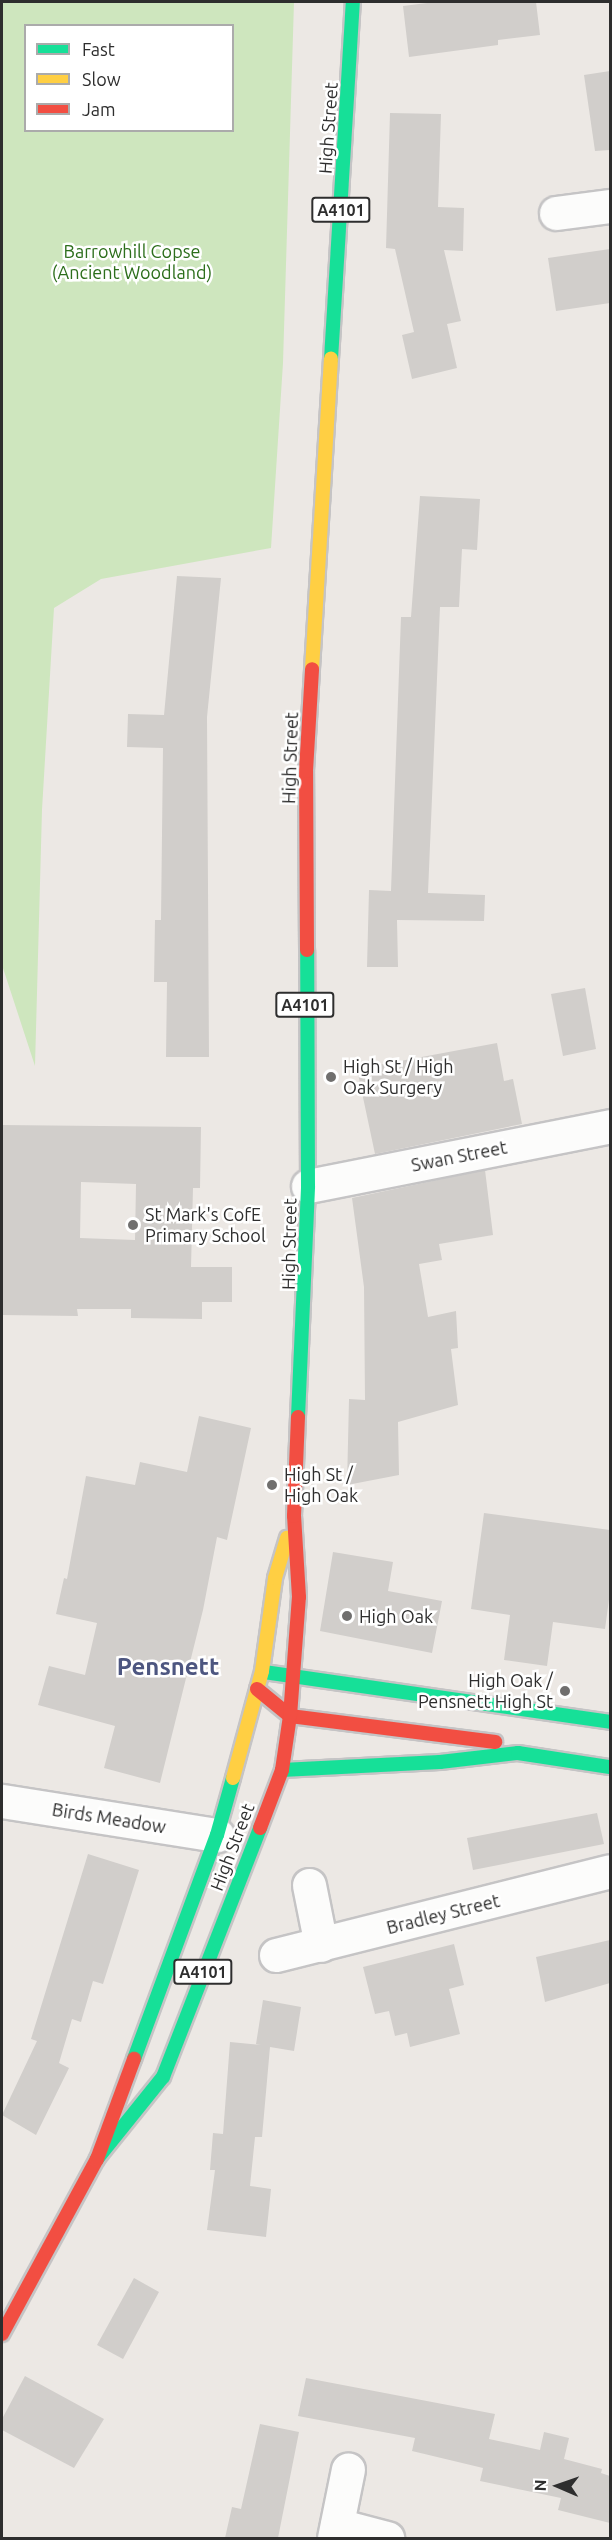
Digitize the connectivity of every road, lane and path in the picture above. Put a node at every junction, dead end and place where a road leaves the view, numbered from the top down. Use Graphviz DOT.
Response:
graph roads {
  1 [pos="353,2"];
  2 [pos="610,206"];
  3 [pos="556,213"];
  4 [pos="610,1126"];
  5 [pos="308,1186"];
  6 [pos="294,1516"];
  7 [pos="262,1671"];
  8 [pos="294,1675"];
  9 [pos="257,1689"];
  10 [pos="290,1716"];
  11 [pos="610,1722"];
  12 [pos="518,1753"];
  13 [pos="610,1767"];
  14 [pos="282,1770"];
  15 [pos="2,1801"];
  16 [pos="218,1835"];
  17 [pos="610,1870"];
  18 [pos="309,1885"];
  19 [pos="321,1945"];
  20 [pos="276,1956"];
  21 [pos="97,2159"];
  22 [pos="2,2334"];
  23 [pos="348,2469"];
  24 [pos="335,2532"];
  25 [pos="387,2538"];
  1 -- 5 [label="main road, High Street / A4101"];
  2 -- 3 [label="street"];
  4 -- 5 [label="street, Swan Street"];
  5 -- 6 [label="main road, High Street / A4101"];
  6 -- 7 [label="main road, High Street / A4101"];
  6 -- 8 [label="main road, High Street / A4101"];
  7 -- 8 [label="main road"];
  7 -- 9 [label="main road, High Street / A4101"];
  8 -- 10 [label="main road, High Street / A4101"];
  8 -- 11 [label="main road"];
  9 -- 10 [label="main road"];
  9 -- 16 [label="main road, High Street / A4101"];
  10 -- 12 [label="main road"];
  10 -- 14 [label="main road, High Street / A4101"];
  12 -- 13 [label="main road"];
  12 -- 14 [label="main road"];
  14 -- 21 [label="main road, High Street / A4101"];
  15 -- 16 [label="street, Birds Meadow"];
  16 -- 21 [label="main road, High Street / A4101"];
  17 -- 19 [label="street, Bradley Street"];
  18 -- 19 [label="street"];
  19 -- 20 [label="street, Bradley Street"];
  21 -- 22 [label="main road, High Street / A4101"];
  23 -- 24 [label="street"];
  24 -- 25 [label="street"];
}
